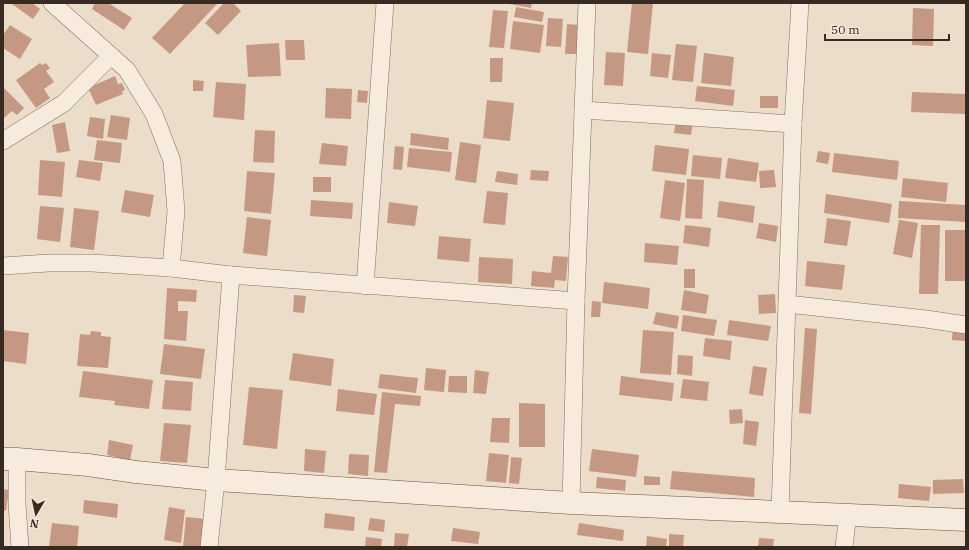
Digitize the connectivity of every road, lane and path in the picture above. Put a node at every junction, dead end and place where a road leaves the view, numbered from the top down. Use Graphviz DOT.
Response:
graph roads {
  1 [pos="52,3"];
  2 [pos="385,3"];
  3 [pos="587,3"];
  4 [pos="800,3"];
  5 [pos="111,56"];
  6 [pos="583,110"];
  7 [pos="793,124"];
  8 [pos="3,141"];
  9 [pos="3,266"];
  10 [pos="171,268"];
  11 [pos="231,275"];
  12 [pos="365,286"];
  13 [pos="576,301"];
  14 [pos="787,304"];
  15 [pos="966,325"];
  16 [pos="10,459"];
  17 [pos="216,480"];
  18 [pos="571,503"];
  19 [pos="780,511"];
  20 [pos="848,514"];
  21 [pos="966,520"];
  22 [pos="20,547"];
  23 [pos="209,547"];
  24 [pos="844,547"];
  1 -- 5 [label="street"];
  2 -- 12 [label="street"];
  3 -- 6 [label="street"];
  4 -- 7 [label="street"];
  5 -- 8 [label="street"];
  5 -- 10 [label="street"];
  6 -- 7 [label="street"];
  6 -- 13 [label="street"];
  7 -- 14 [label="street"];
  9 -- 10 [label="street"];
  10 -- 11 [label="street"];
  11 -- 12 [label="street"];
  11 -- 17 [label="street"];
  12 -- 13 [label="street"];
  13 -- 18 [label="street"];
  14 -- 15 [label="street"];
  14 -- 19 [label="street"];
  16 -- 17 [label="street"];
  16 -- 22 [label="street"];
  17 -- 18 [label="street"];
  17 -- 23 [label="street"];
  18 -- 19 [label="street"];
  19 -- 20 [label="street"];
  20 -- 21 [label="street"];
  20 -- 24 [label="street"];
}
